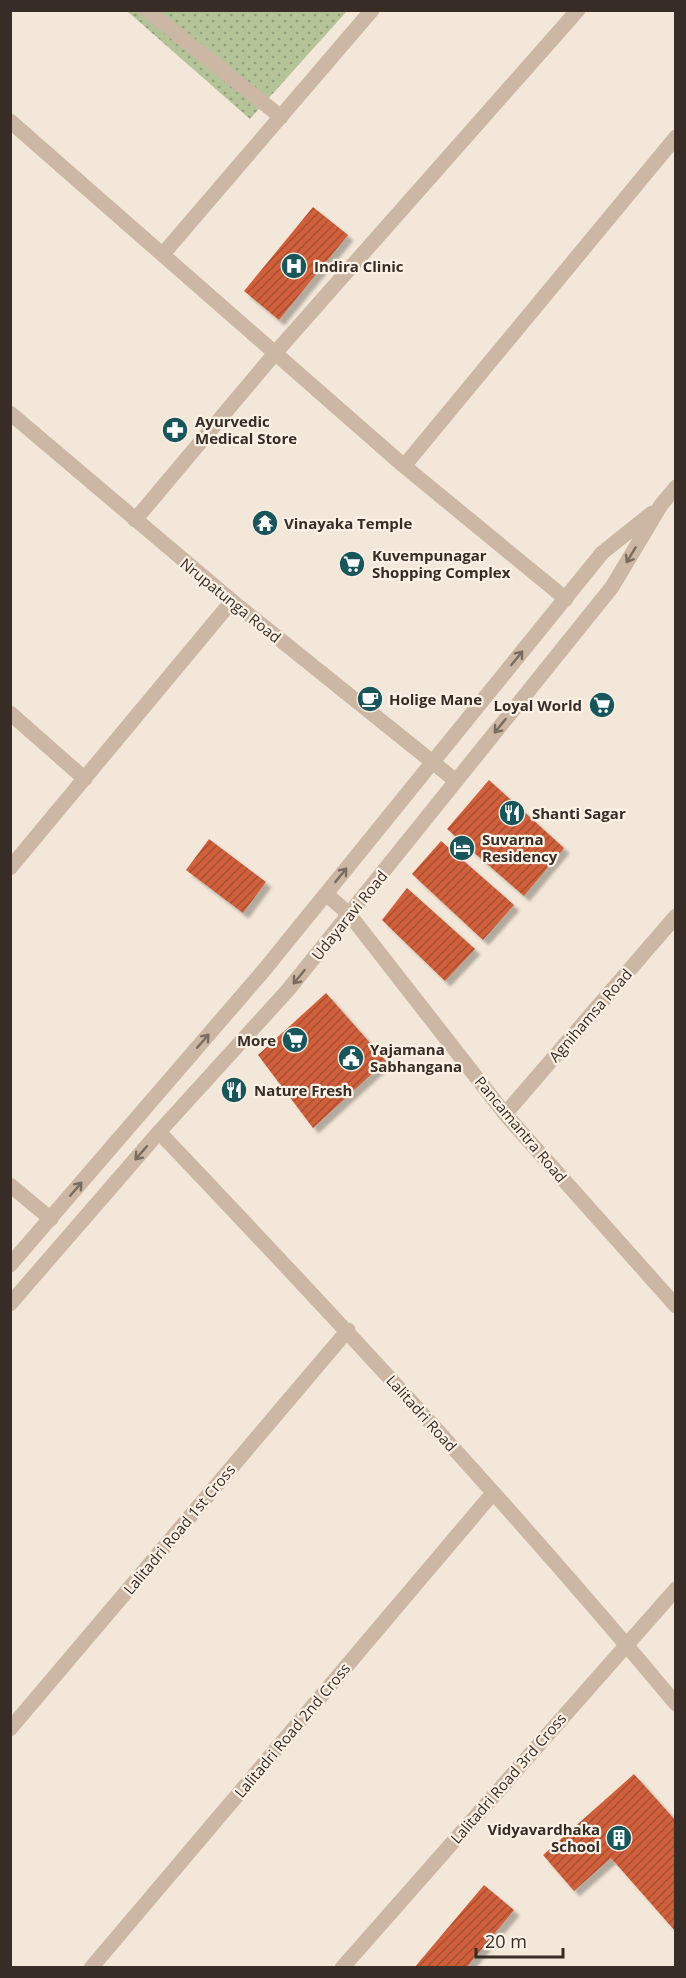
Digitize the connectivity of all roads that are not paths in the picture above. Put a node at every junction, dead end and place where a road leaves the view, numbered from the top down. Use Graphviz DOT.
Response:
graph roads {
  1 [pos="147,10"];
  2 [pos="372,10"];
  3 [pos="578,10"];
  4 [pos="281,117"];
  5 [pos="10,122"];
  6 [pos="675,137"];
  7 [pos="163,254"];
  8 [pos="276,352"];
  9 [pos="10,413"];
  10 [pos="404,466"];
  11 [pos="675,487"];
  12 [pos="662,505"];
  13 [pos="135,520"];
  14 [pos="566,599"];
  15 [pos="232,601"];
  16 [pos="10,713"];
  17 [pos="433,762"];
  18 [pos="85,779"];
  19 [pos="456,781"];
  20 [pos="10,868"];
  21 [pos="326,894"];
  22 [pos="349,914"];
  23 [pos="675,916"];
  24 [pos="506,1114"];
  25 [pos="159,1132"];
  26 [pos="10,1185"];
  27 [pos="51,1219"];
  28 [pos="10,1265"];
  29 [pos="10,1304"];
  30 [pos="675,1306"];
  31 [pos="348,1330"];
  32 [pos="493,1493"];
  33 [pos="675,1589"];
  34 [pos="626,1643"];
  35 [pos="675,1704"];
  36 [pos="10,1729"];
  37 [pos="91,1968"];
  38 [pos="342,1968"];
  1 -- 4 [label="street"];
  2 -- 4 [label="street"];
  3 -- 8 [label="street"];
  4 -- 7 [label="street"];
  5 -- 7 [label="street"];
  6 -- 10 [label="street"];
  7 -- 8 [label="street"];
  8 -- 10 [label="street"];
  8 -- 13 [label="street"];
  9 -- 13 [label="street, Nrupatunga Road"];
  10 -- 14 [label="street"];
  11 -- 12 [label="street, Udayaravi Road"];
  12 -- 14 [label="street, Udayaravi Road"];
  12 -- 19 [label="street, Udayaravi Road, one-way"];
  13 -- 15 [label="street, Nrupatunga Road"];
  17 -- 14 [label="street, Udayaravi Road, one-way"];
  15 -- 17 [label="street, Nrupatunga Road"];
  15 -- 18 [label="street"];
  16 -- 18 [label="street"];
  17 -- 19 [label="street, Nrupatunga Road"];
  21 -- 17 [label="street, Udayaravi Road, one-way"];
  18 -- 20 [label="street"];
  19 -- 22 [label="street, Udayaravi Road"];
  21 -- 22 [label="street, Pancamantra Road"];
  27 -- 21 [label="street, Udayaravi Road, one-way"];
  22 -- 24 [label="street, Pancamantra Road"];
  22 -- 25 [label="street, Udayaravi Road, one-way"];
  23 -- 24 [label="street, Agnihamsa Road"];
  24 -- 30 [label="street, Pancamantra Road"];
  25 -- 29 [label="street, Udayaravi Road, one-way"];
  25 -- 31 [label="street, Lalitadri Road"];
  26 -- 27 [label="street"];
  27 -- 28 [label="street, Udayaravi Road"];
  31 -- 32 [label="street, Lalitadri Road"];
  31 -- 36 [label="street, Lalitadri Road 1st Cross"];
  32 -- 34 [label="street, Lalitadri Road"];
  32 -- 37 [label="street, Lalitadri Road 2nd Cross"];
  33 -- 34 [label="street, Lalitadri Road 3rd Cross"];
  34 -- 35 [label="street, Lalitadri Road"];
  34 -- 38 [label="street, Lalitadri Road 3rd Cross"];
}
